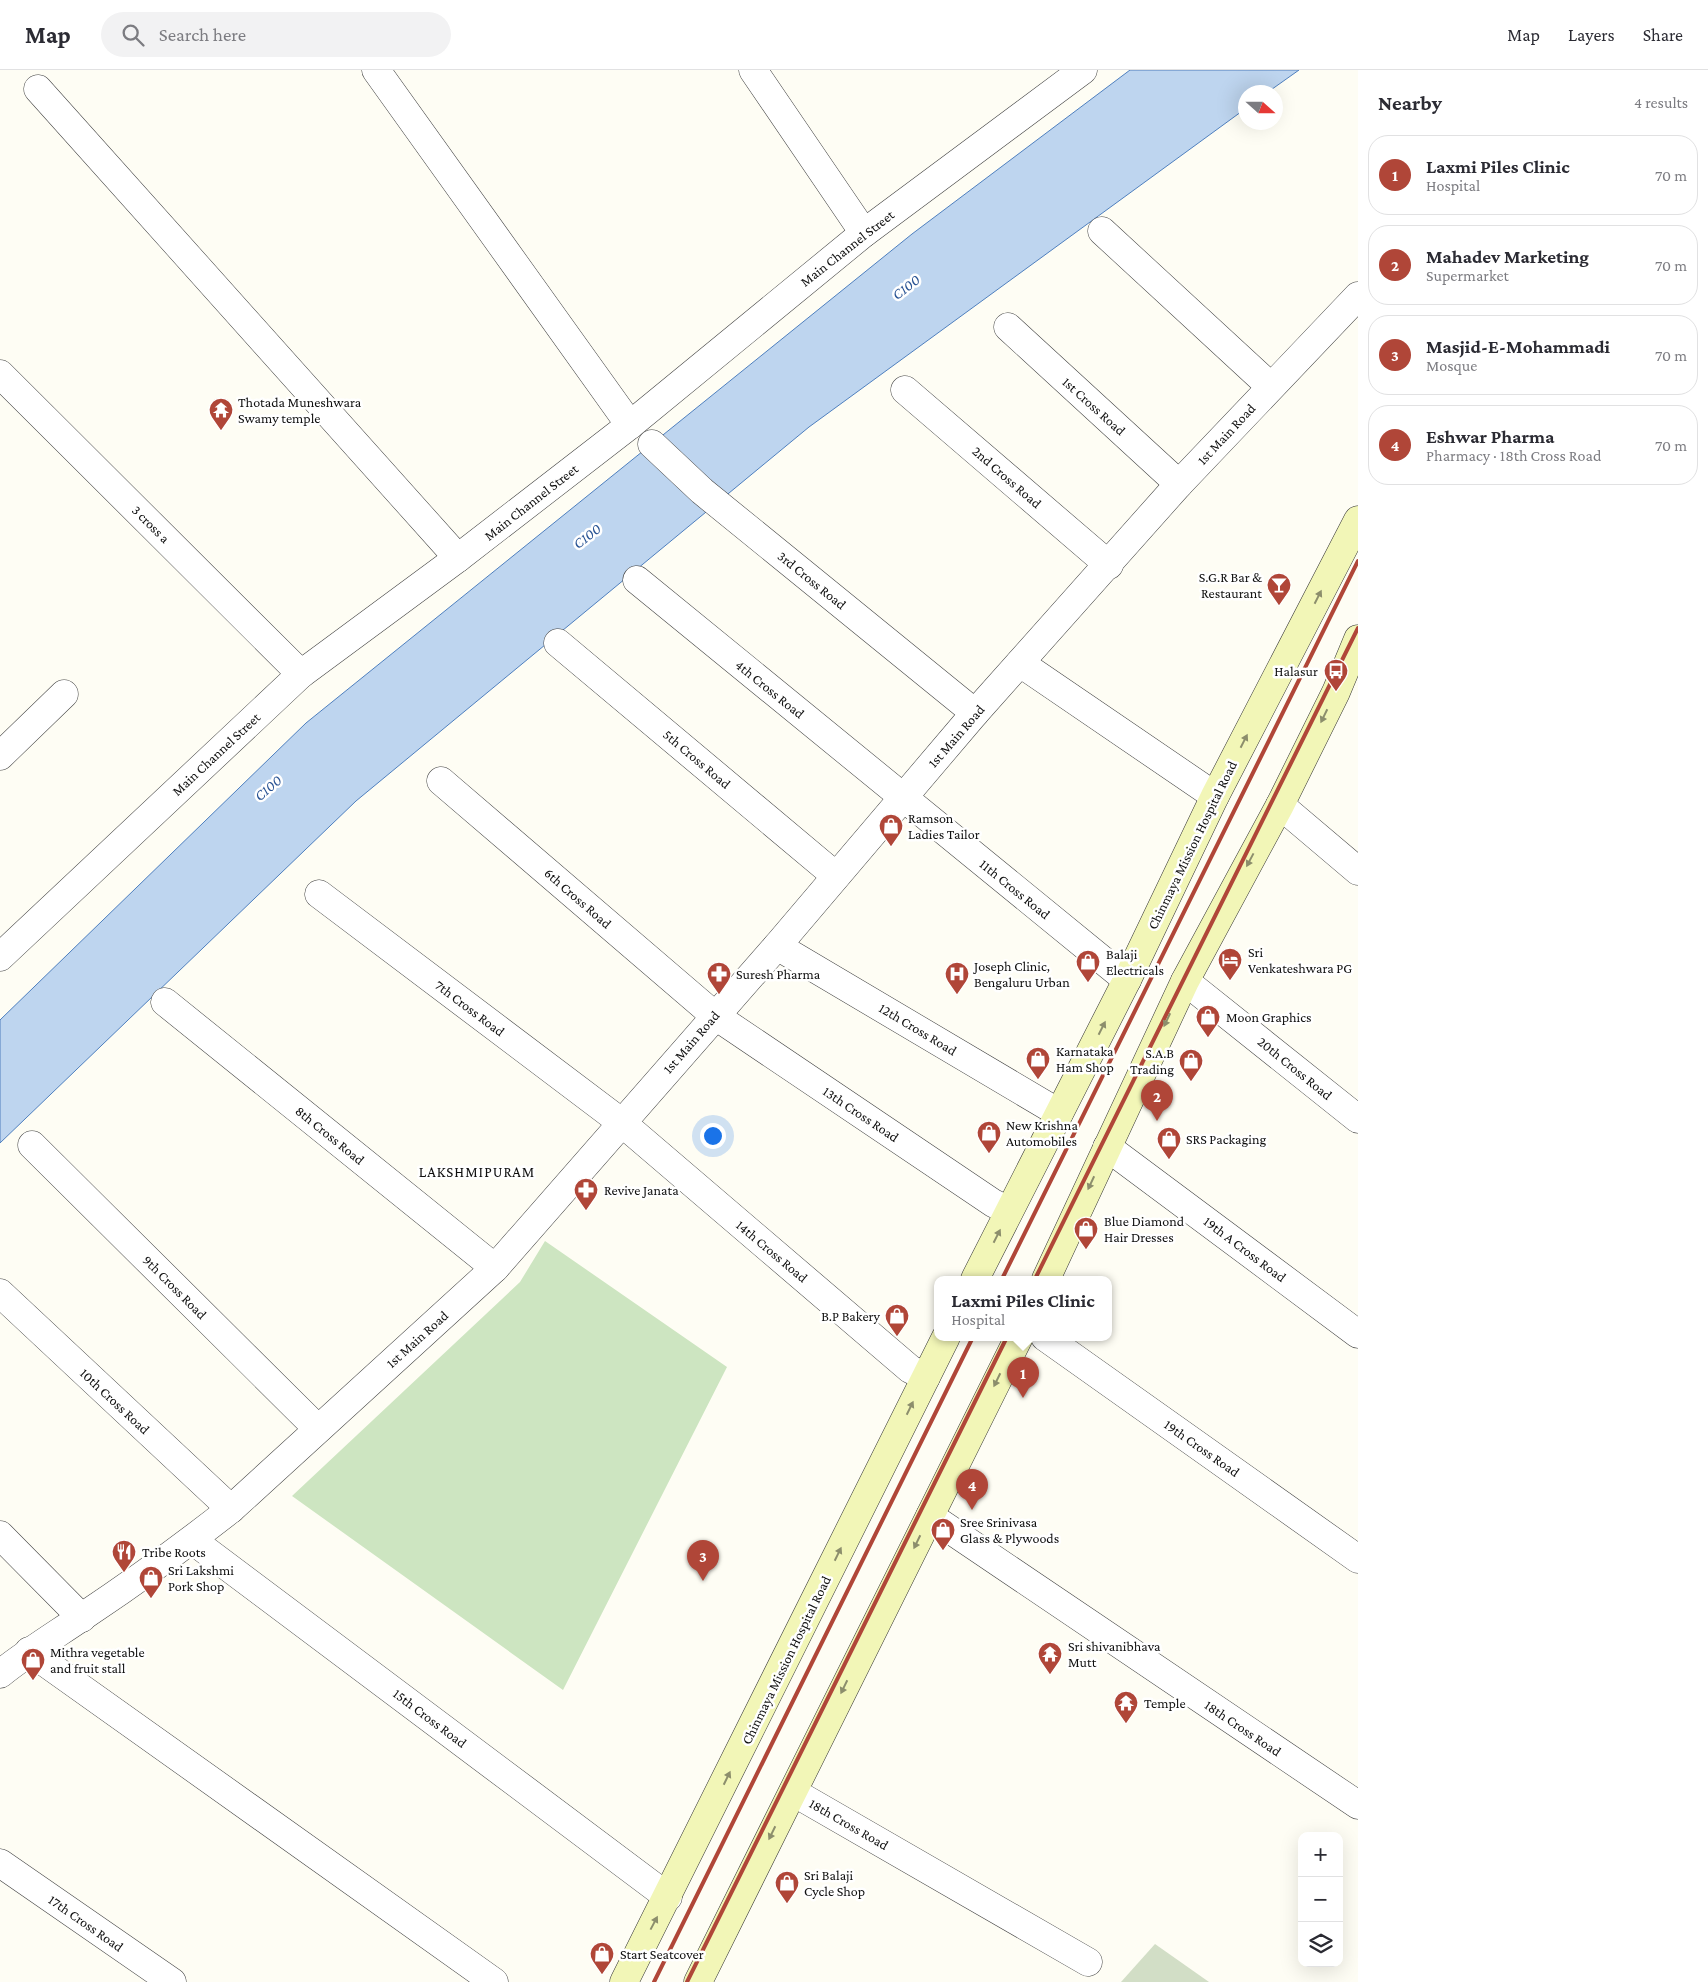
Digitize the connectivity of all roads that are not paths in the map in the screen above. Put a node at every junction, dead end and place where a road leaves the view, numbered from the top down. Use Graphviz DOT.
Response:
graph roads {
  1 [pos="376,70"];
  2 [pos="753,70"];
  3 [pos="1083,70"];
  4 [pos="38,89"];
  5 [pos="1102,231"];
  6 [pos="864,233"];
  7 [pos="1358,296"];
  8 [pos="1008,327"];
  9 [pos="0,374"];
  10 [pos="1270,386"];
  11 [pos="905,390"];
  12 [pos="630,425"];
  13 [pos="652,444"];
  14 [pos="1179,484"];
  15 [pos="1358,520"];
  16 [pos="458,558"];
  17 [pos="1109,565"];
  18 [pos="637,580"];
  19 [pos="1358,639"];
  20 [pos="558,643"];
  21 [pos="1020,664"];
  22 [pos="301,674"];
  23 [pos="64,694"];
  24 [pos="975,713"];
  25 [pos="0,756"];
  26 [pos="441,781"];
  27 [pos="1215,796"];
  28 [pos="904,798"];
  29 [pos="1280,805"];
  30 [pos="1358,871"];
  31 [pos="836,876"];
  32 [pos="319,894"];
  33 [pos="777,946"];
  34 [pos="0,956"];
  35 [pos="1126,980"];
  36 [pos="1185,981"];
  37 [pos="165,1002"];
  38 [pos="714,1015"];
  39 [pos="1059,1113"];
  40 [pos="1358,1119"];
  41 [pos="621,1122"];
  42 [pos="32,1145"];
  43 [pos="1108,1147"];
  44 [pos="1009,1211"];
  45 [pos="495,1268"];
  46 [pos="976,1276"];
  47 [pos="1047,1276"];
  48 [pos="0,1293"];
  49 [pos="1358,1334"];
  50 [pos="944,1341"];
  51 [pos="1016,1341"];
  52 [pos="1052,1341"];
  53 [pos="926,1377"];
  54 [pos="318,1429"];
  55 [pos="231,1509"];
  56 [pos="930,1516"];
  57 [pos="0,1535"];
  58 [pos="192,1540"];
  59 [pos="1358,1559"];
  60 [pos="82,1618"];
  61 [pos="29,1651"];
  62 [pos="0,1674"];
  63 [pos="793,1792"];
  64 [pos="1358,1806"];
  65 [pos="0,1863"];
  66 [pos="668,1897"];
  67 [pos="1088,1962"];
  68 [pos="172,1982"];
  69 [pos="494,1982"];
  70 [pos="624,1982"];
  71 [pos="698,1982"];
  1 -- 12 [label="street"];
  2 -- 6 [label="street"];
  3 -- 6 [label="street, Main Channel Street"];
  4 -- 16 [label="street"];
  5 -- 10 [label="street"];
  6 -- 12 [label="street, Main Channel Street"];
  7 -- 10 [label="street, 1st Main Road"];
  8 -- 14 [label="street, 1st Cross Road"];
  9 -- 22 [label="street, 3 cross a"];
  10 -- 14 [label="street, 1st Main Road"];
  11 -- 17 [label="street, 2nd Cross Road"];
  12 -- 16 [label="street, Main Channel Street"];
  13 -- 24 [label="street, 3rd Cross Road"];
  14 -- 17 [label="street, 1st Main Road"];
  27 -- 15 [label="main road, Chinmaya Mission Hospital Road, one-way"];
  16 -- 22 [label="street, Main Channel Street"];
  17 -- 21 [label="street, 1st Main Road"];
  18 -- 28 [label="street, 4th Cross Road"];
  19 -- 29 [label="main road, one-way"];
  20 -- 31 [label="street, 5th Cross Road"];
  21 -- 24 [label="street, 1st Main Road"];
  21 -- 27 [label="street"];
  22 -- 34 [label="street, Main Channel Street"];
  23 -- 25 [label="street"];
  24 -- 28 [label="street, 1st Main Road"];
  26 -- 38 [label="street, 6th Cross Road"];
  27 -- 35 [label="main road, Chinmaya Mission Hospital Road"];
  28 -- 31 [label="street, 1st Main Road"];
  28 -- 35 [label="street, 11th Cross Road"];
  29 -- 30 [label="street"];
  29 -- 36 [label="main road, one-way"];
  31 -- 33 [label="street, 1st Main Road"];
  32 -- 41 [label="street, 7th Cross Road"];
  33 -- 38 [label="street, 1st Main Road"];
  33 -- 39 [label="street, 12th Cross Road"];
  39 -- 35 [label="main road, Chinmaya Mission Hospital Road, one-way"];
  36 -- 40 [label="street, 20th Cross Road"];
  36 -- 43 [label="main road, one-way"];
  37 -- 45 [label="street, 8th Cross Road"];
  38 -- 41 [label="street, 1st Main Road"];
  38 -- 44 [label="street, 13th Cross Road"];
  39 -- 44 [label="main road, Chinmaya Mission Hospital Road"];
  41 -- 45 [label="street, 1st Main Road"];
  41 -- 53 [label="street, 14th Cross Road"];
  42 -- 54 [label="street, 9th Cross Road"];
  43 -- 47 [label="main road, one-way"];
  43 -- 49 [label="street, 19th A Cross Road"];
  46 -- 44 [label="main road, Chinmaya Mission Hospital Road, one-way"];
  45 -- 54 [label="street, 1st Main Road"];
  48 -- 55 [label="street, 10th Cross Road"];
  50 -- 53 [label="main road, Chinmaya Mission Hospital Road"];
  51 -- 56 [label="main road, one-way"];
  52 -- 59 [label="street, 19th Cross Road"];
  66 -- 53 [label="main road, Chinmaya Mission Hospital Road, one-way"];
  54 -- 55 [label="street, 1st Main Road"];
  55 -- 58 [label="street, 1st Main Road"];
  56 -- 63 [label="main road, one-way"];
  56 -- 64 [label="street, 18th Cross Road"];
  57 -- 60 [label="street"];
  58 -- 60 [label="street, 1st Main Road"];
  58 -- 66 [label="street, 15th Cross Road"];
  60 -- 61 [label="street, 1st Main Road"];
  61 -- 62 [label="street, 1st Main Road"];
  61 -- 69 [label="street"];
  63 -- 67 [label="street, 18th Cross Road"];
  63 -- 71 [label="main road, one-way"];
  65 -- 68 [label="street, 17th Cross Road"];
  70 -- 66 [label="main road, Chinmaya Mission Hospital Road, one-way"];
}
